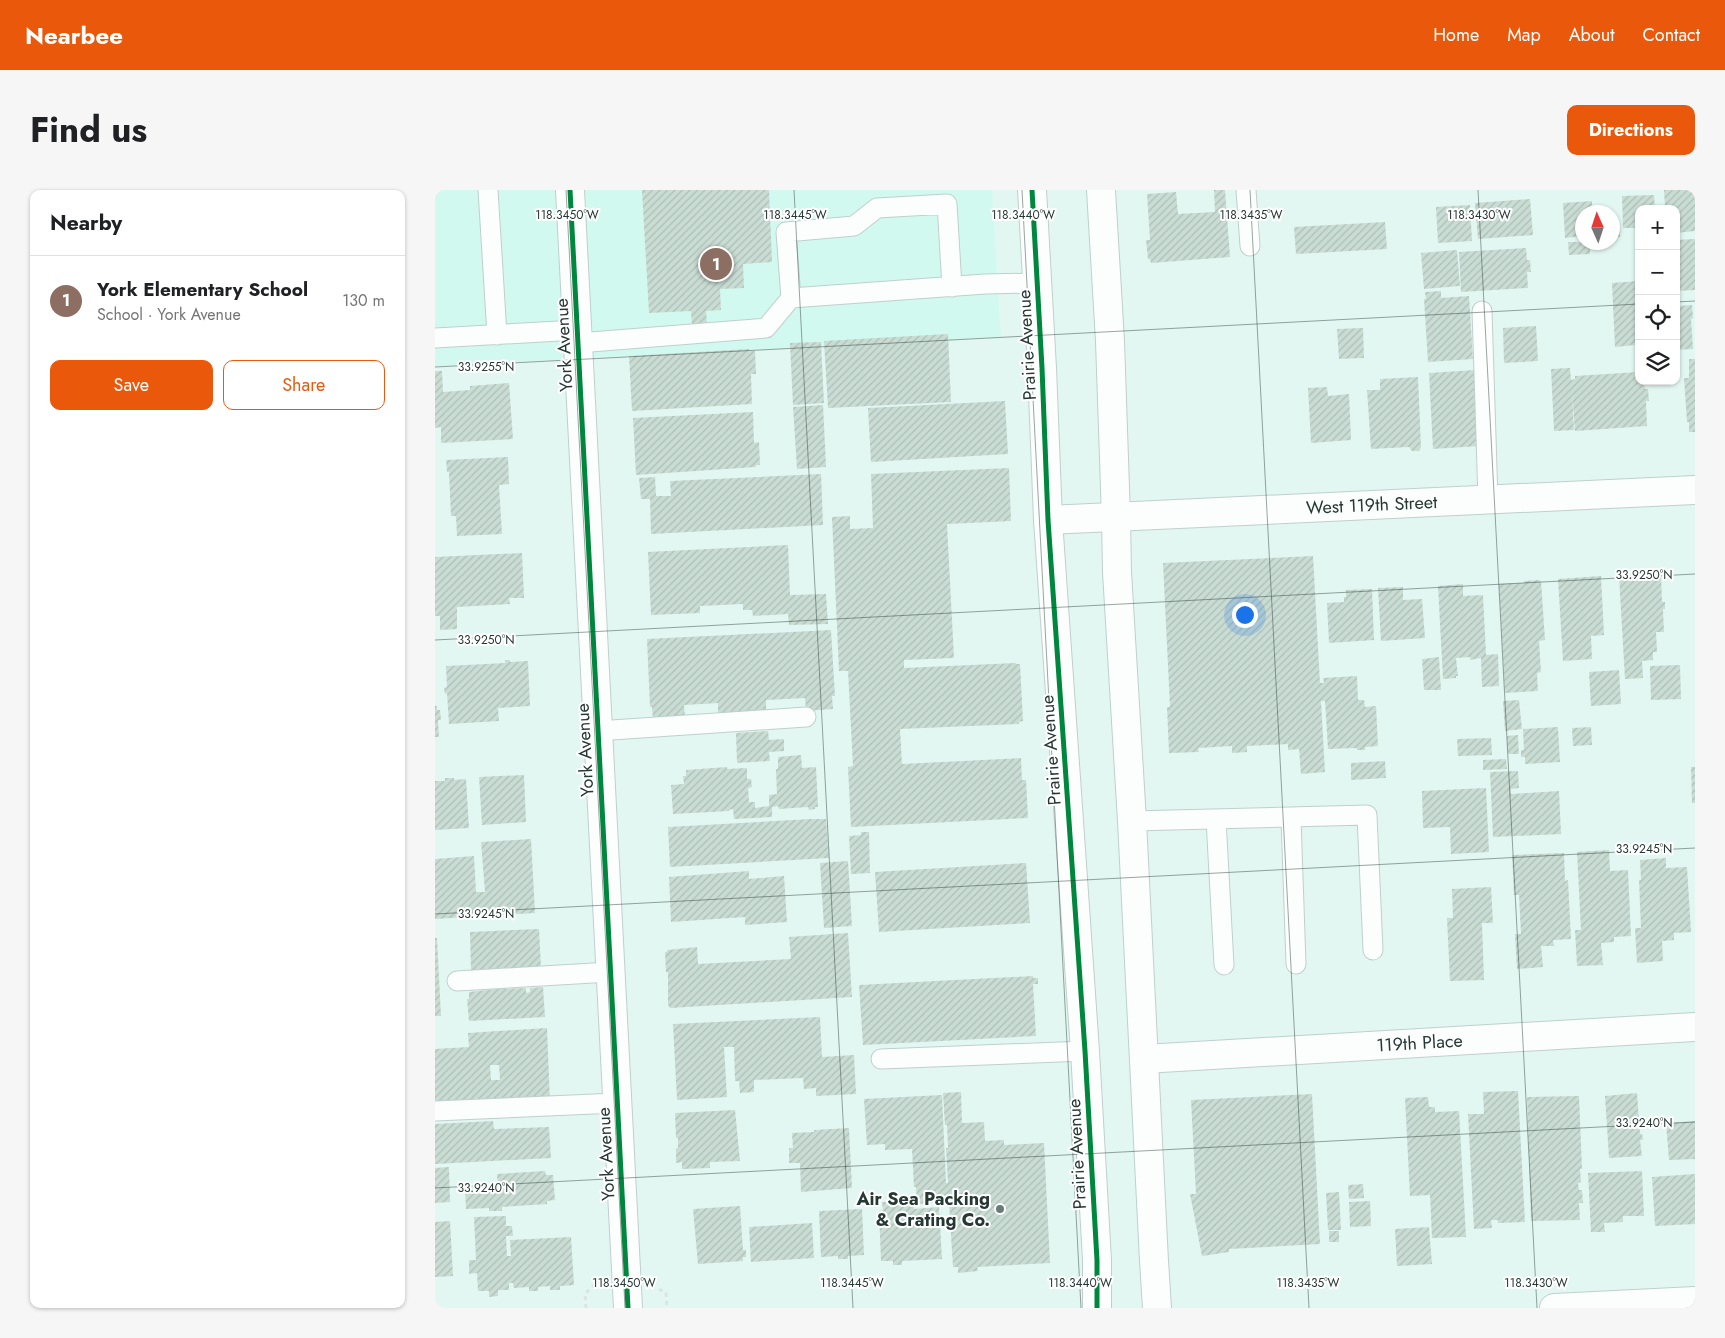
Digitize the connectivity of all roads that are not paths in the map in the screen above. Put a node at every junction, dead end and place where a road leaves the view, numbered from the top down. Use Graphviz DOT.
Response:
graph roads {
  1 [pos="488,190"];
  2 [pos="570,190"];
  3 [pos="1032,190"];
  4 [pos="1101,190"];
  5 [pos="1246,190"];
  6 [pos="1250,246"];
  7 [pos="1037,283"];
  8 [pos="952,287"];
  9 [pos="791,298"];
  10 [pos="1482,311"];
  11 [pos="497,335"];
  12 [pos="577,337"];
  13 [pos="435,338"];
  14 [pos="1695,490"];
  15 [pos="1488,500"];
  16 [pos="1116,517"];
  17 [pos="1048,520"];
  18 [pos="806,717"];
  19 [pos="597,731"];
  20 [pos="1291,818"];
  21 [pos="1216,819"];
  22 [pos="1132,821"];
  23 [pos="1373,950"];
  24 [pos="1296,964"];
  25 [pos="1224,965"];
  26 [pos="610,972"];
  27 [pos="457,981"];
  28 [pos="1695,1027"];
  29 [pos="1085,1051"];
  30 [pos="881,1059"];
  31 [pos="1144,1059"];
  32 [pos="617,1103"];
  33 [pos="435,1111"];
  34 [pos="1695,1301"];
  35 [pos="628,1308"];
  36 [pos="1097,1308"];
  37 [pos="1157,1308"];
  38 [pos="1553,1308"];
  1 -- 11 [label="lane"];
  2 -- 12 [label="main road, York Avenue"];
  3 -- 7 [label="main road, Prairie Avenue"];
  4 -- 16 [label="main road"];
  5 -- 6 [label="lane"];
  7 -- 8 [label="lane"];
  7 -- 17 [label="main road, Prairie Avenue"];
  8 -- 9 [label="lane"];
  8 -- 9 [label="lane"];
  9 -- 12 [label="lane"];
  10 -- 15 [label="lane"];
  11 -- 12 [label="lane"];
  11 -- 13 [label="lane"];
  12 -- 19 [label="main road, York Avenue"];
  14 -- 15 [label="main road, West 119th Street"];
  15 -- 16 [label="main road, West 119th Street"];
  16 -- 17 [label="main road, West 119th Street"];
  16 -- 22 [label="main road"];
  17 -- 29 [label="main road, Prairie Avenue"];
  18 -- 19 [label="lane"];
  19 -- 26 [label="main road, York Avenue"];
  20 -- 21 [label="lane"];
  20 -- 23 [label="lane"];
  20 -- 24 [label="lane"];
  21 -- 22 [label="lane"];
  21 -- 25 [label="lane"];
  22 -- 31 [label="main road"];
  26 -- 27 [label="lane"];
  26 -- 32 [label="main road, York Avenue"];
  28 -- 31 [label="main road, 119th Place"];
  29 -- 30 [label="lane"];
  29 -- 36 [label="main road, Prairie Avenue"];
  31 -- 37 [label="main road"];
  32 -- 33 [label="lane"];
  32 -- 35 [label="main road, York Avenue"];
  34 -- 38 [label="main road"];
}
